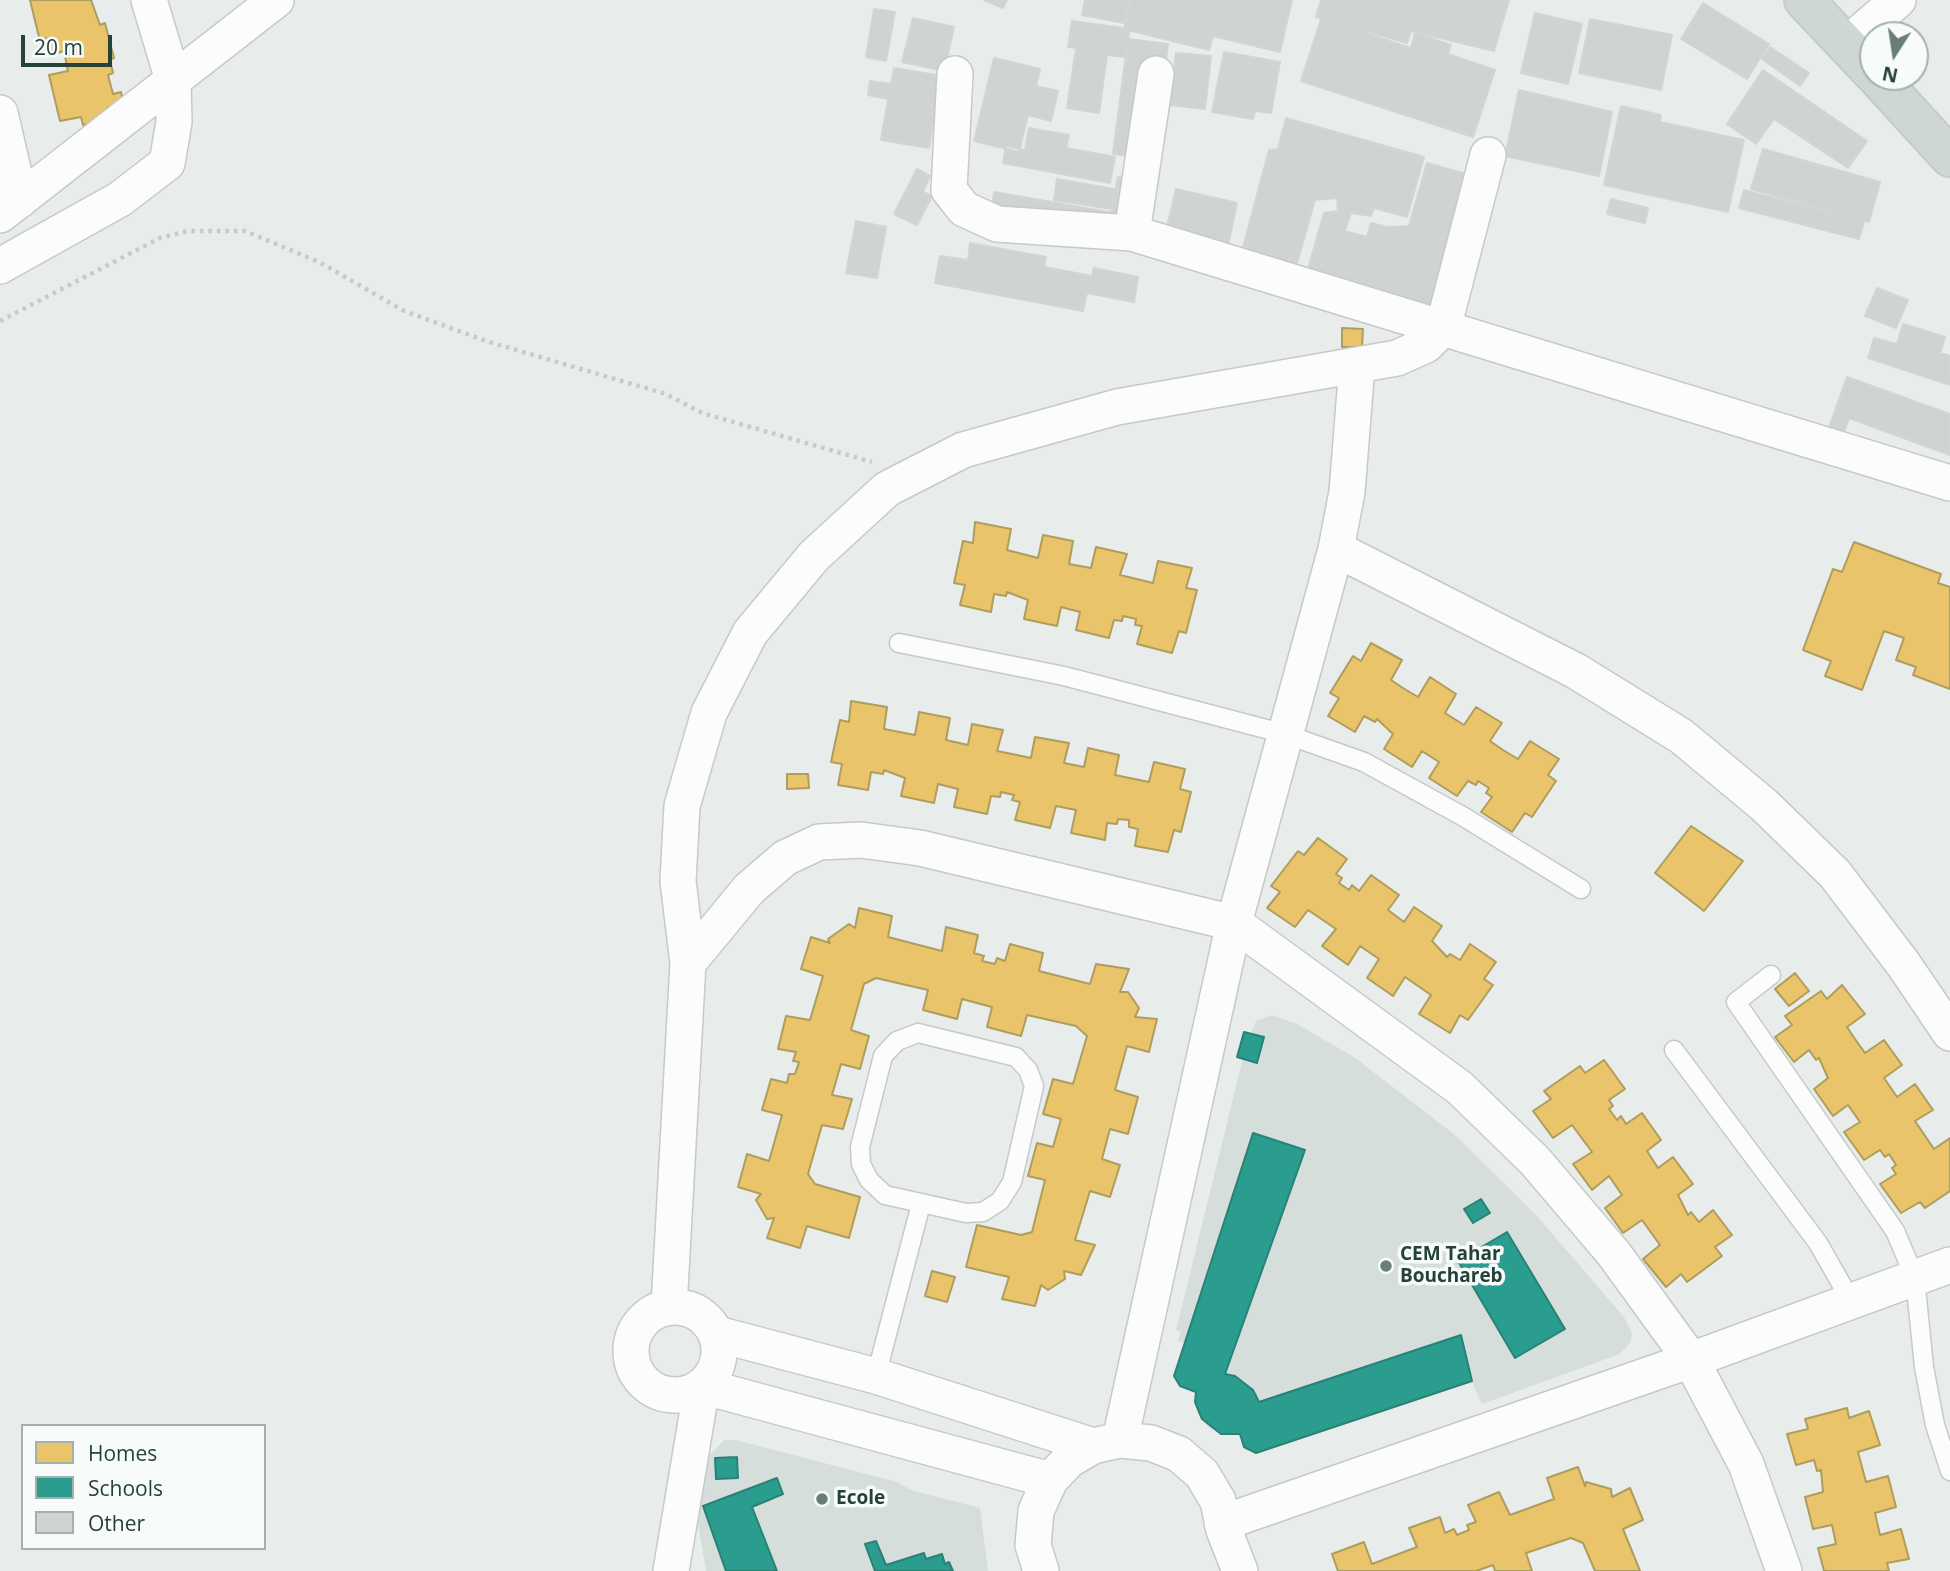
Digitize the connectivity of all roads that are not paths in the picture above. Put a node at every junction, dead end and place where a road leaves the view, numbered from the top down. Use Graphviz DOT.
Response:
graph roads {
  1 [pos="149,0"];
  2 [pos="276,0"];
  3 [pos="1804,0"];
  4 [pos="1898,0"];
  5 [pos="1847,44"];
  6 [pos="1859,57"];
  7 [pos="955,74"];
  8 [pos="1156,74"];
  9 [pos="173,80"];
  10 [pos="1890,91"];
  11 [pos="0,113"];
  12 [pos="1488,155"];
  13 [pos="1950,156"];
  14 [pos="10,208"];
  15 [pos="1132,233"];
  16 [pos="0,266"];
  17 [pos="1443,328"];
  18 [pos="1357,365"];
  19 [pos="1950,483"];
  20 [pos="1336,549"];
  21 [pos="899,643"];
  22 [pos="1284,734"];
  23 [pos="1581,889"];
  24 [pos="1234,923"];
  25 [pos="688,963"];
  26 [pos="1771,975"];
  27 [pos="1950,1033"];
  28 [pos="1674,1050"];
  29 [pos="921,1204"];
  30 [pos="1950,1265"];
  31 [pos="1915,1278"];
  32 [pos="1851,1301"];
  33 [pos="669,1307"];
  34 [pos="717,1334"];
  35 [pos="1691,1360"];
  36 [pos="876,1376"];
  37 [pos="702,1386"];
  38 [pos="1107,1443"];
  39 [pos="1950,1471"];
  40 [pos="1050,1480"];
  41 [pos="1223,1527"];
  42 [pos="671,1571"];
  43 [pos="1041,1571"];
  44 [pos="1216,1571"];
  45 [pos="1240,1571"];
  46 [pos="1784,1571"];
  1 -- 9 [label="street"];
  2 -- 9 [label="street"];
  3 -- 5 [label="main road"];
  4 -- 5 [label="street"];
  5 -- 6 [label="main road"];
  7 -- 15 [label="street"];
  8 -- 15 [label="street"];
  9 -- 14 [label="street"];
  9 -- 16 [label="street"];
  10 -- 13 [label="main road"];
  11 -- 14 [label="street"];
  12 -- 17 [label="street"];
  15 -- 17 [label="street"];
  17 -- 18 [label="street"];
  17 -- 19 [label="street"];
  18 -- 20 [label="street"];
  18 -- 25 [label="street"];
  20 -- 22 [label="street"];
  20 -- 27 [label="street"];
  21 -- 22 [label="lane"];
  22 -- 23 [label="lane"];
  22 -- 24 [label="street"];
  24 -- 25 [label="street"];
  24 -- 35 [label="street"];
  24 -- 38 [label="street"];
  25 -- 33 [label="street"];
  26 -- 31 [label="lane"];
  28 -- 32 [label="lane"];
  29 -- 29 [label="lane"];
  29 -- 36 [label="lane"];
  30 -- 31 [label="street"];
  31 -- 32 [label="street"];
  31 -- 39 [label="lane"];
  32 -- 35 [label="street"];
  33 -- 34 [label="street"];
  33 -- 37 [label="street"];
  34 -- 36 [label="street"];
  34 -- 37 [label="street"];
  35 -- 41 [label="street"];
  35 -- 46 [label="street"];
  36 -- 38 [label="street"];
  37 -- 40 [label="street"];
  37 -- 42 [label="street"];
  38 -- 40 [label="street"];
  38 -- 41 [label="street"];
  40 -- 43 [label="street"];
  41 -- 44 [label="street"];
  41 -- 45 [label="street"];
}
